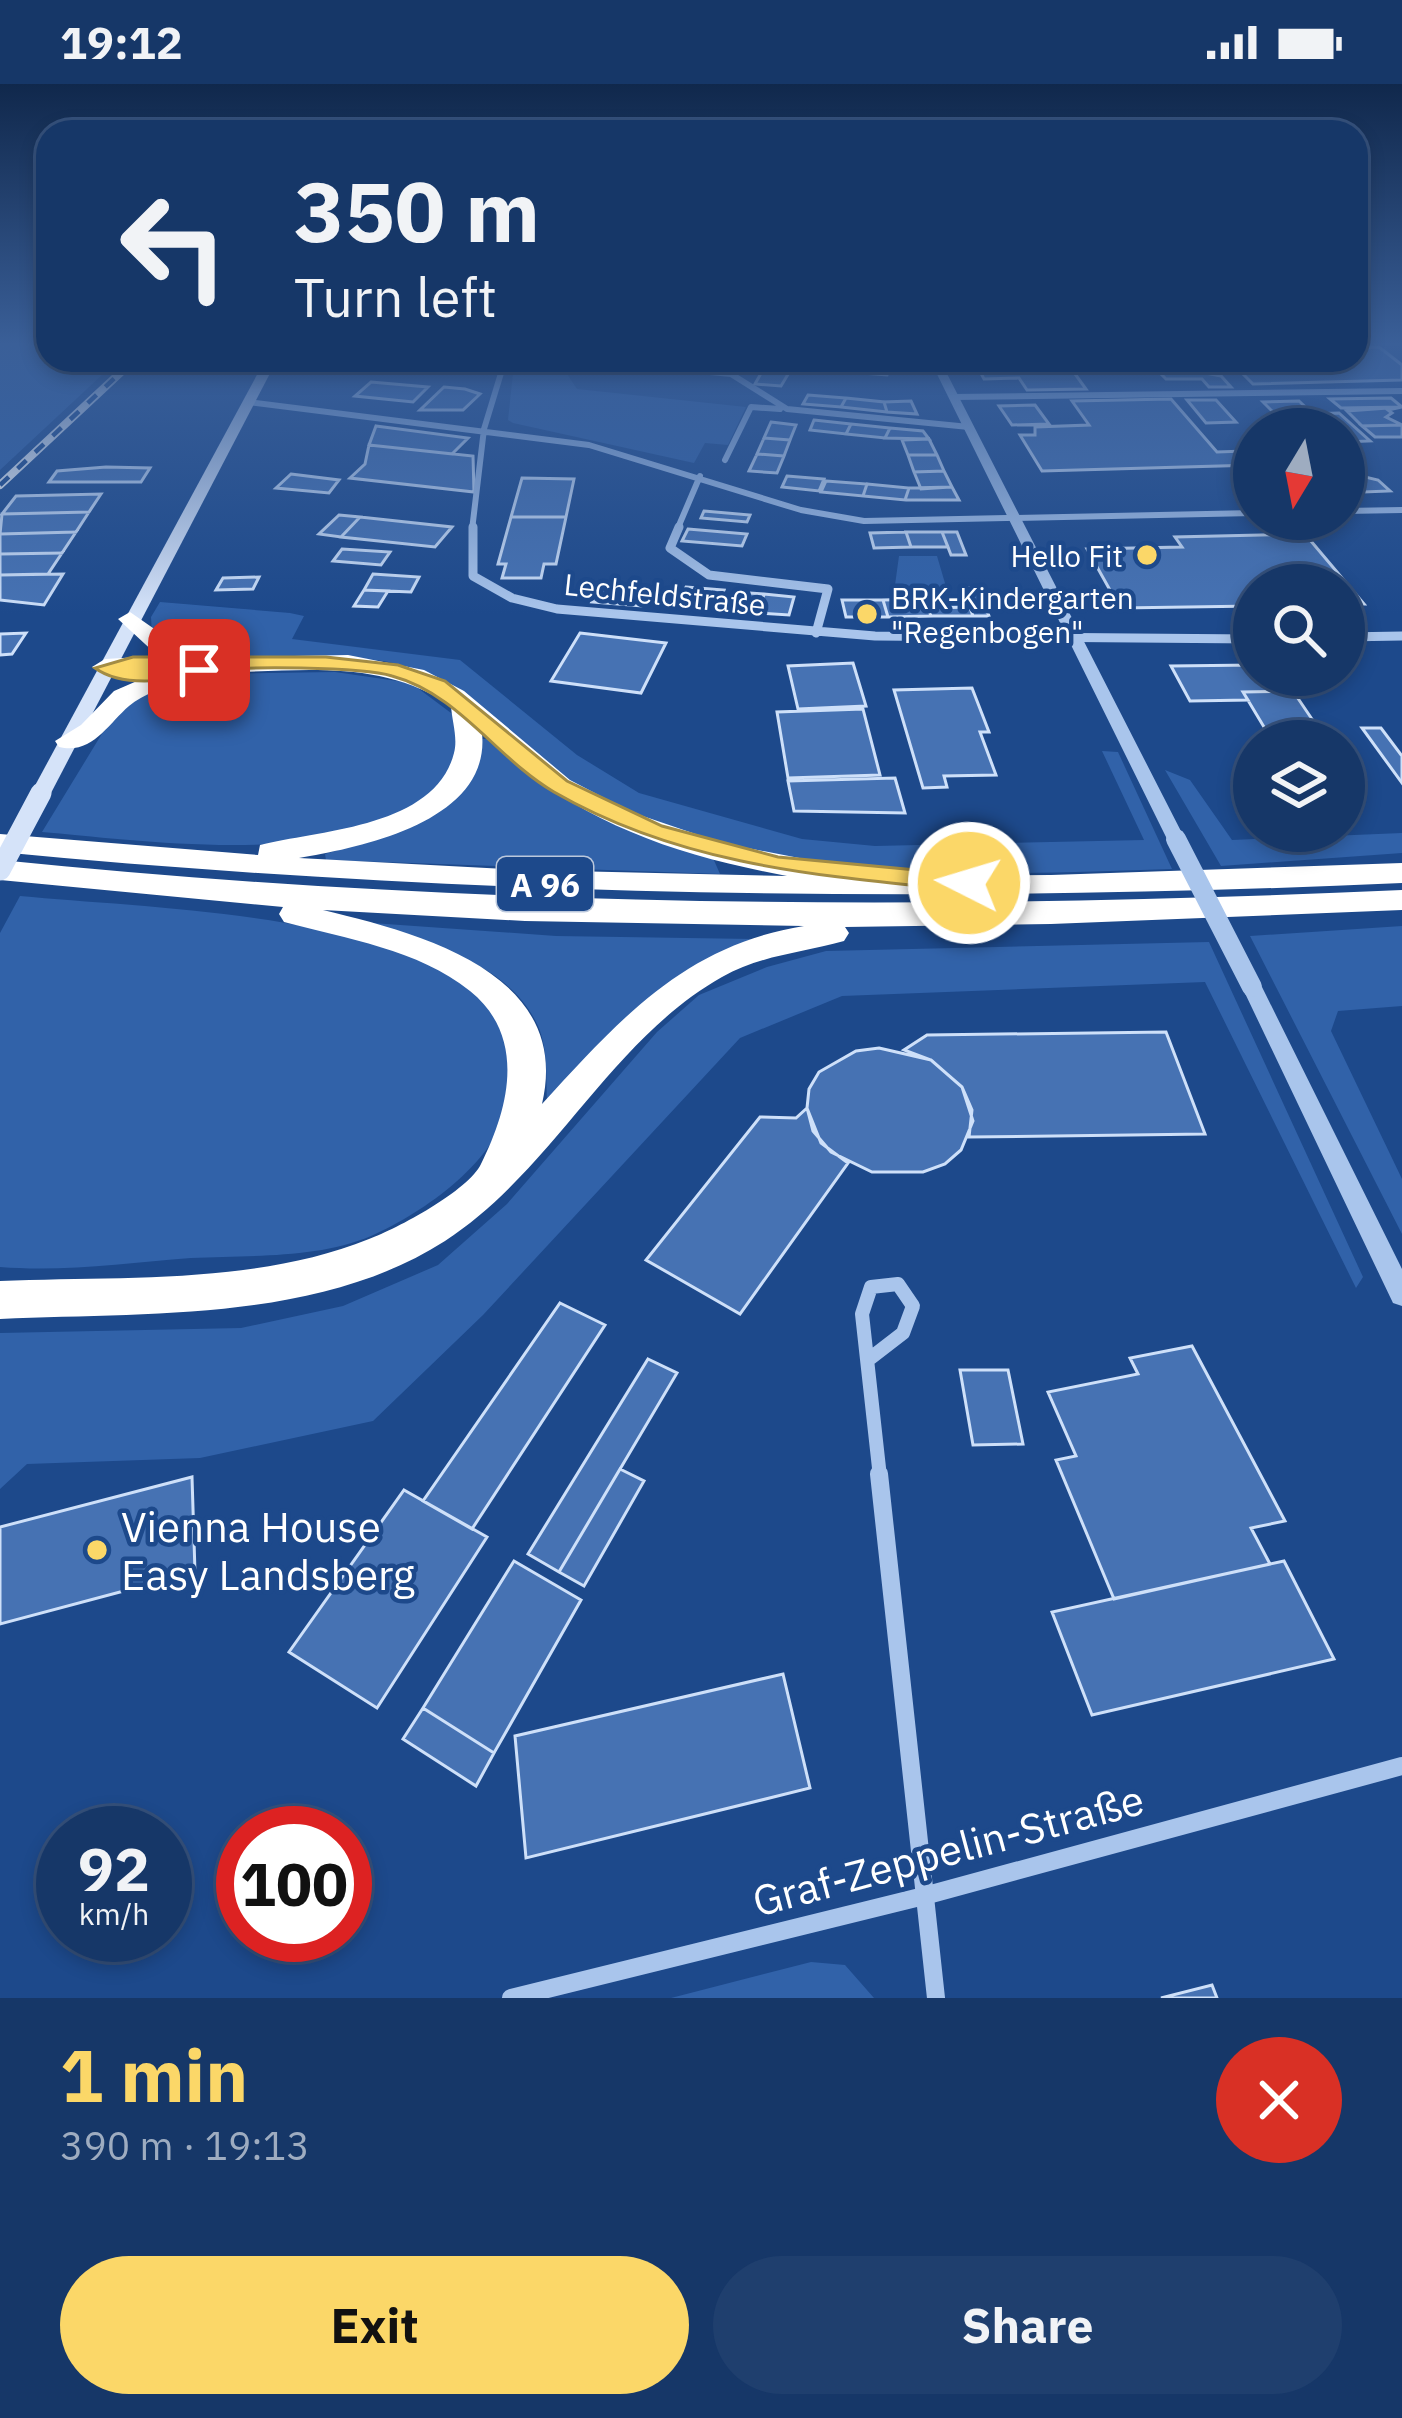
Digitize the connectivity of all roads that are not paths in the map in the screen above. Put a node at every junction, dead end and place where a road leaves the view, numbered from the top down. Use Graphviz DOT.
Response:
graph roads {
  1 [pos="230,435"];
  2 [pos="483,435"];
  3 [pos="525,435"];
  4 [pos="737,435"];
  5 [pos="973,435"];
  6 [pos="725,460"];
  7 [pos="700,476"];
  8 [pos="1402,510"];
  9 [pos="1365,511"];
  10 [pos="1233,514"];
  11 [pos="1016,520"];
  12 [pos="130,619"];
  13 [pos="816,633"];
  14 [pos="1402,636"];
  15 [pos="1365,637"];
  16 [pos="1233,639"];
  17 [pos="1080,643"];
  18 [pos="105,668"];
  19 [pos="180,669"];
  20 [pos="464,707"];
  21 [pos="69,741"];
  22 [pos="0,843"];
  23 [pos="89,852"];
  24 [pos="0,870"];
  25 [pos="1402,873"];
  26 [pos="204,892"];
  27 [pos="1402,900"];
  28 [pos="993,902"];
  29 [pos="496,1172"];
  30 [pos="1402,1295"];
  31 [pos="0,1300"];
  32 [pos="868,1360"];
  33 [pos="1402,1766"];
  34 [pos="924,1896"];
  35 [pos="511,1998"];
  36 [pos="936,1998"];
  1 -- 12 [label="main road"];
  2 -- 13 [label="street, Lechfeldstraße"];
  3 -- 7 [label="street"];
  4 -- 6 [label="street"];
  5 -- 11 [label="street"];
  7 -- 11 [label="street"];
  7 -- 13 [label="street"];
  8 -- 9 [label="street"];
  10 -- 11 [label="street"];
  11 -- 17 [label="street"];
  12 -- 18 [label="main road"];
  12 -- 19 [label="highway"];
  13 -- 17 [label="street, Lechfeldstraße"];
  14 -- 15 [label="street"];
  16 -- 17 [label="street, Lechfeldstraße"];
  17 -- 30 [label="street, bridge"];
  18 -- 19 [label="highway"];
  18 -- 21 [label="main road"];
  19 -- 20 [label="highway"];
  19 -- 21 [label="highway"];
  20 -- 23 [label="highway"];
  20 -- 28 [label="highway"];
  21 -- 24 [label="main road, bridge"];
  22 -- 23 [label="highway, A 96"];
  23 -- 28 [label="highway, A 96"];
  24 -- 26 [label="highway, A 96"];
  25 -- 28 [label="highway, A 96"];
  26 -- 28 [label="highway, A 96"];
  26 -- 29 [label="highway"];
  27 -- 28 [label="highway, A 96"];
  28 -- 29 [label="highway"];
  29 -- 31 [label="highway"];
  32 -- 32 [label="street"];
  32 -- 34 [label="street"];
  33 -- 34 [label="street, Graf-Zeppelin-Straße"];
  34 -- 35 [label="street, Graf-Zeppelin-Straße"];
  34 -- 36 [label="street"];
}
